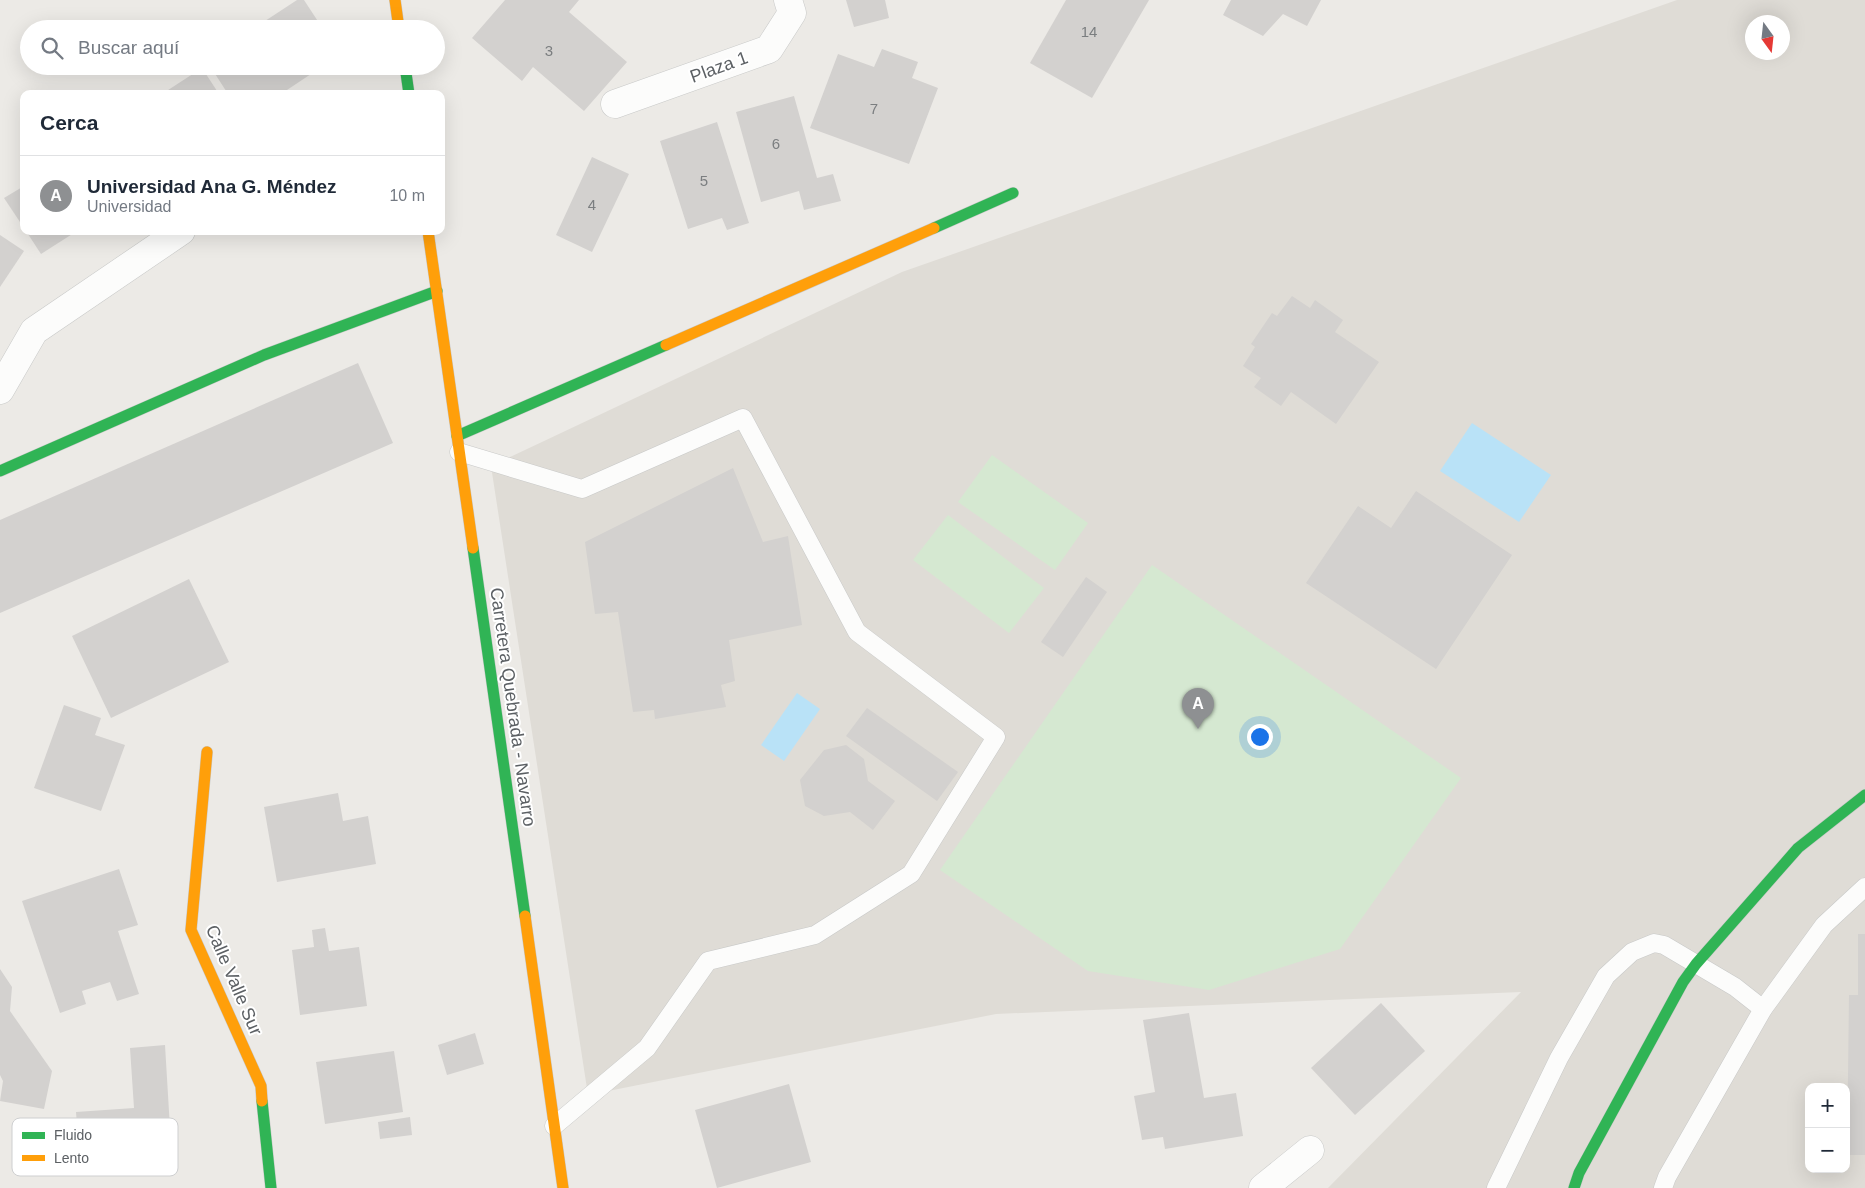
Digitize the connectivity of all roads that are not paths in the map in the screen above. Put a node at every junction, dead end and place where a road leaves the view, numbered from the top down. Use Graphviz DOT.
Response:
graph roads {
  1 [pos="395,0"];
  2 [pos="788,0"];
  3 [pos="398,20"];
  4 [pos="406,75"];
  5 [pos="408,90"];
  6 [pos="615,104"];
  7 [pos="1013,193"];
  8 [pos="175,235"];
  9 [pos="429,235"];
  10 [pos="437,291"];
  11 [pos="0,390"];
  12 [pos="458,444"];
  13 [pos="0,472"];
  14 [pos="207,752"];
  15 [pos="1865,795"];
  16 [pos="1865,887"];
  17 [pos="1696,964"];
  18 [pos="1763,1009"];
  19 [pos="554,1126"];
  20 [pos="1310,1150"];
  21 [pos="271,1188"];
  22 [pos="563,1188"];
  23 [pos="1264,1188"];
  24 [pos="1496,1188"];
  25 [pos="1574,1188"];
  26 [pos="1663,1188"];
  1 -- 3 [label="street"];
  2 -- 6 [label="street, Plaza 1"];
  4 -- 5 [label="street"];
  7 -- 12 [label="street"];
  8 -- 11 [label="street"];
  9 -- 10 [label="street, Carretera Quebrada - Navarro"];
  10 -- 12 [label="street, Carretera Quebrada - Navarro"];
  10 -- 13 [label="street"];
  12 -- 19 [label="street, Carretera Quebrada - Navarro"];
  12 -- 19 [label="lane"];
  14 -- 21 [label="street, Calle Valle Sur"];
  15 -- 17 [label="street"];
  16 -- 18 [label="lane"];
  17 -- 18 [label="lane"];
  17 -- 24 [label="lane"];
  17 -- 25 [label="street"];
  18 -- 26 [label="lane"];
  19 -- 22 [label="street, Carretera Quebrada - Navarro"];
  20 -- 23 [label="street"];
}
